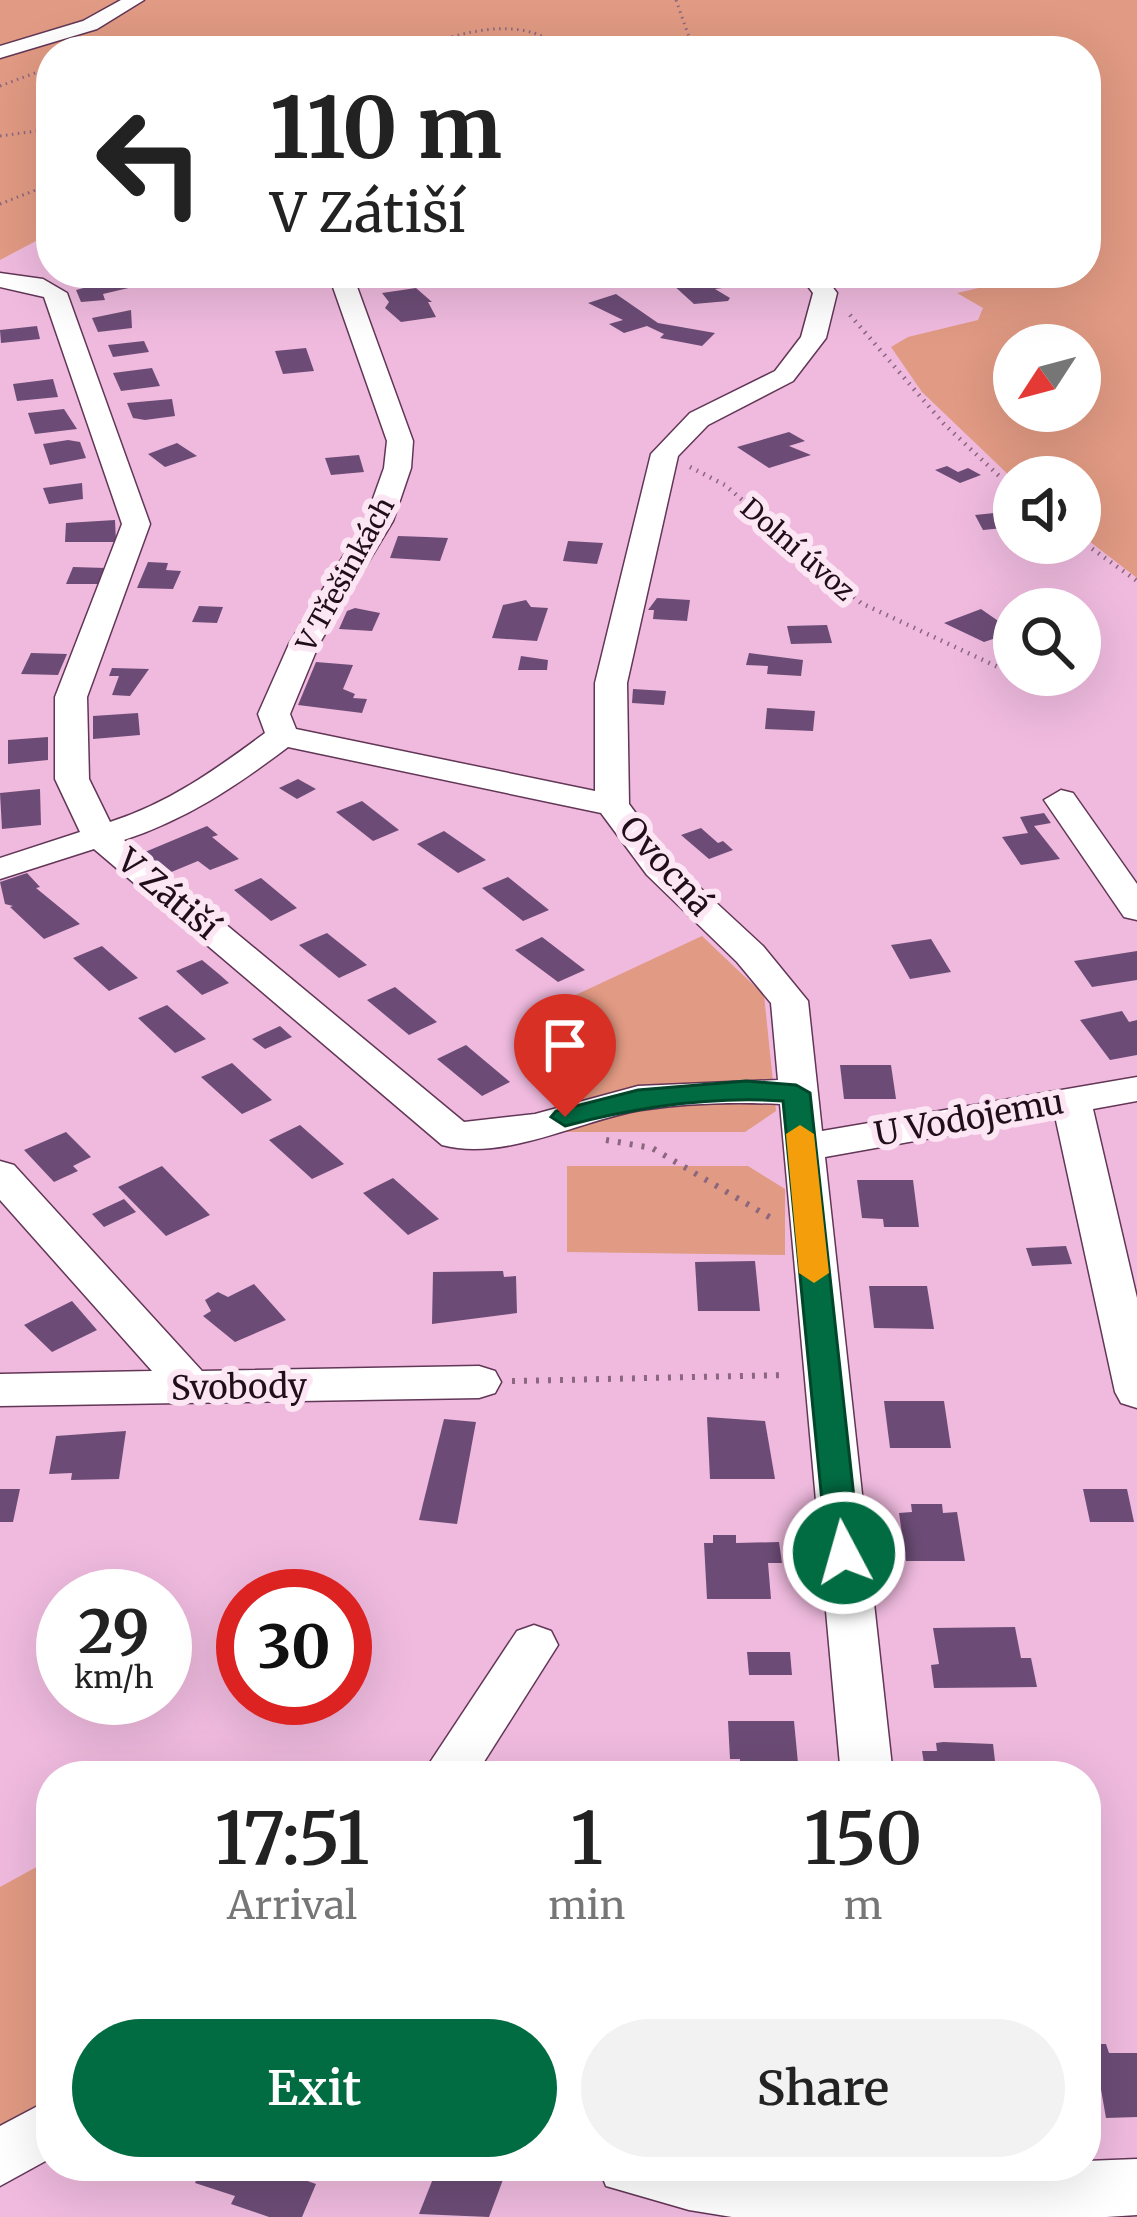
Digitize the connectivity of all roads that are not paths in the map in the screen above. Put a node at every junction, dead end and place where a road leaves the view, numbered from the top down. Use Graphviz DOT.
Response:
graph roads {
  1 [pos="135,0"];
  2 [pos="53,36"];
  3 [pos="36,41"];
  4 [pos="0,52"];
  5 [pos="0,280"];
  6 [pos="36,285"];
  7 [pos="43,288"];
  8 [pos="345,288"];
  9 [pos="817,288"];
  10 [pos="282,736"];
  11 [pos="1060,800"];
  12 [pos="612,805"];
  13 [pos="100,837"];
  14 [pos="0,869"];
  15 [pos="1137,909"];
  16 [pos="1137,1089"];
  17 [pos="796,1093"];
  18 [pos="1071,1100"];
  19 [pos="801,1148"];
  20 [pos="0,1174"];
  21 [pos="479,1382"];
  22 [pos="192,1388"];
  23 [pos="0,1390"];
  24 [pos="1137,1392"];
  25 [pos="534,1646"];
  26 [pos="457,1761"];
  27 [pos="865,1761"];
  28 [pos="36,2135"];
  29 [pos="0,2158"];
  30 [pos="692,2181"];
  31 [pos="1137,2187"];
  32 [pos="912,2193"];
  1 -- 2 [label="street"];
  3 -- 4 [label="street"];
  5 -- 6 [label="street, V Zátiší"];
  7 -- 13 [label="street, V Zátiší"];
  8 -- 10 [label="street, V Třešinkách"];
  9 -- 12 [label="street"];
  10 -- 12 [label="street, Ovocná"];
  10 -- 13 [label="street"];
  11 -- 15 [label="street"];
  12 -- 17 [label="street, Ovocná"];
  13 -- 14 [label="street"];
  13 -- 17 [label="street, V Zátiší"];
  16 -- 18 [label="street, U Vodojemu"];
  17 -- 19 [label="street, Ovocná"];
  18 -- 19 [label="street, U Vodojemu"];
  18 -- 24 [label="street"];
  19 -- 27 [label="street, Ovocná"];
  20 -- 22 [label="street"];
  21 -- 22 [label="street, Svobody"];
  22 -- 23 [label="street, Svobody"];
  25 -- 26 [label="street"];
  28 -- 29 [label="street"];
  30 -- 32 [label="street"];
  31 -- 32 [label="street"];
}
